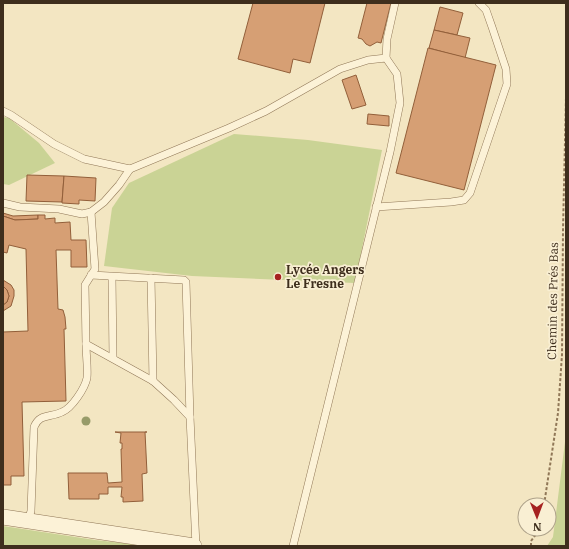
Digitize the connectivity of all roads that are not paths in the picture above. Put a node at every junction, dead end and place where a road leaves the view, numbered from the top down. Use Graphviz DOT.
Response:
graph roads {
  1 [pos="395,3"];
  2 [pos="479,3"];
  3 [pos="386,58"];
  4 [pos="3,112"];
  5 [pos="130,169"];
  6 [pos="3,203"];
  7 [pos="376,206"];
  8 [pos="91,212"];
  9 [pos="91,275"];
  10 [pos="112,277"];
  11 [pos="151,278"];
  12 [pos="86,344"];
  13 [pos="113,358"];
  14 [pos="153,381"];
  15 [pos="190,417"];
  16 [pos="3,517"];
  17 [pos="28,521"];
  18 [pos="195,546"];
  19 [pos="293,546"];
  1 -- 3 [label="lane"];
  2 -- 7 [label="lane"];
  3 -- 5 [label="lane"];
  3 -- 7 [label="lane"];
  4 -- 5 [label="lane"];
  5 -- 8 [label="lane"];
  6 -- 8 [label="lane"];
  7 -- 19 [label="lane"];
  8 -- 9 [label="lane"];
  9 -- 10 [label="lane"];
  9 -- 12 [label="lane"];
  10 -- 11 [label="lane"];
  10 -- 13 [label="lane"];
  11 -- 14 [label="lane"];
  11 -- 15 [label="lane"];
  12 -- 13 [label="lane"];
  12 -- 17 [label="lane"];
  13 -- 14 [label="lane"];
  14 -- 15 [label="lane"];
  15 -- 18 [label="lane"];
  16 -- 17 [label="street"];
  17 -- 18 [label="street"];
}
